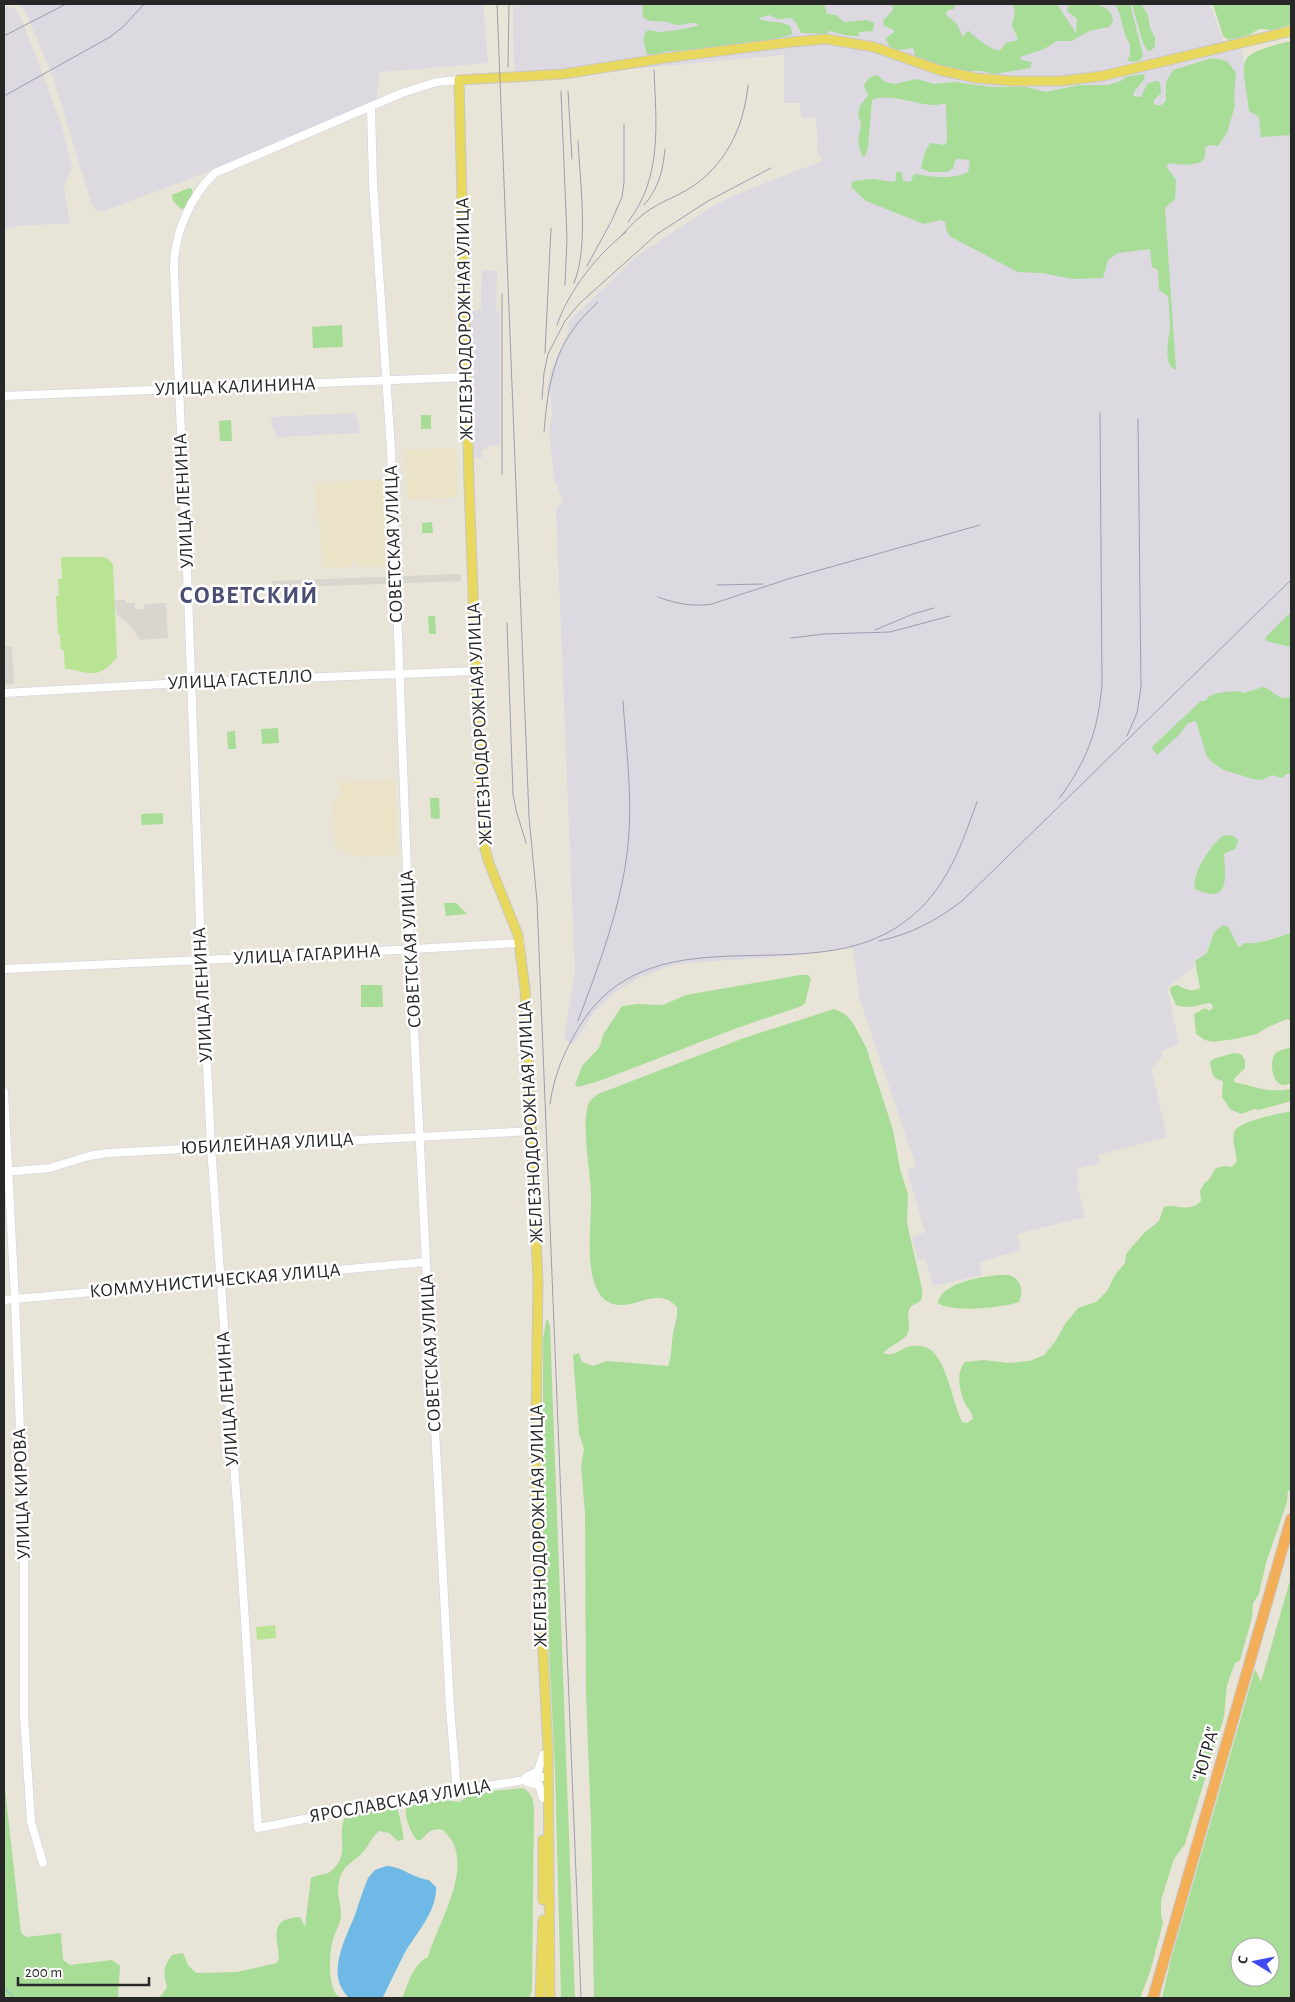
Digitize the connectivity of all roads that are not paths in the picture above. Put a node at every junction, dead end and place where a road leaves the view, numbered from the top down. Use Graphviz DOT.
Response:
graph roads {
  1 [pos="1291,31"];
  2 [pos="460,80"];
  3 [pos="371,106"];
  4 [pos="466,377"];
  5 [pos="387,380"];
  6 [pos="179,388"];
  7 [pos="4,396"];
  8 [pos="476,671"];
  9 [pos="399,674"];
  10 [pos="192,682"];
  11 [pos="4,693"];
  12 [pos="520,943"];
  13 [pos="410,950"];
  14 [pos="202,960"];
  15 [pos="4,969"];
  16 [pos="4,1092"];
  17 [pos="532,1131"];
  18 [pos="420,1136"];
  19 [pos="211,1147"];
  20 [pos="6,1172"];
  21 [pos="426,1262"];
  22 [pos="220,1279"];
  23 [pos="15,1299"];
  24 [pos="4,1300"];
  25 [pos="1291,1519"];
  26 [pos="543,1660"];
  27 [pos="543,1755"];
  28 [pos="546,1777"];
  29 [pos="515,1781"];
  30 [pos="457,1791"];
  31 [pos="543,1798"];
  32 [pos="258,1828"];
  33 [pos="42,1863"];
  34 [pos="540,1998"];
  35 [pos="550,1998"];
  36 [pos="1154,1998"];
  1 -- 2 [label="main road"];
  2 -- 3 [label="street"];
  2 -- 4 [label="main road, ЖЕЛЕЗНОДОРОЖНАЯ УЛИЦА"];
  3 -- 5 [label="street, СОВЕТСКАЯ УЛИЦА"];
  3 -- 6 [label="street, УЛИЦА ЛЕНИНА"];
  4 -- 5 [label="street, УЛИЦА КАЛИНИНА"];
  4 -- 8 [label="main road, ЖЕЛЕЗНОДОРОЖНАЯ УЛИЦА"];
  5 -- 6 [label="street, УЛИЦА КАЛИНИНА"];
  5 -- 9 [label="street, СОВЕТСКАЯ УЛИЦА"];
  6 -- 7 [label="street, УЛИЦА КАЛИНИНА"];
  6 -- 10 [label="street, УЛИЦА ЛЕНИНА"];
  8 -- 9 [label="street, УЛИЦА ГАСТЕЛЛО"];
  8 -- 12 [label="main road, ЖЕЛЕЗНОДОРОЖНАЯ УЛИЦА"];
  9 -- 10 [label="street, УЛИЦА ГАСТЕЛЛО"];
  9 -- 13 [label="street, СОВЕТСКАЯ УЛИЦА"];
  10 -- 11 [label="street, УЛИЦА ГАСТЕЛЛО"];
  10 -- 14 [label="street, УЛИЦА ЛЕНИНА"];
  12 -- 13 [label="street, УЛИЦА ГАГАРИНА"];
  12 -- 17 [label="main road, ЖЕЛЕЗНОДОРОЖНАЯ УЛИЦА"];
  13 -- 14 [label="street, УЛИЦА ГАГАРИНА"];
  13 -- 18 [label="street, СОВЕТСКАЯ УЛИЦА"];
  14 -- 15 [label="street, УЛИЦА ГАГАРИНА"];
  14 -- 19 [label="street, УЛИЦА ЛЕНИНА"];
  16 -- 20 [label="street, УЛИЦА КИРОВА"];
  17 -- 18 [label="street, ЮБИЛЕЙНАЯ УЛИЦА"];
  17 -- 26 [label="main road, ЖЕЛЕЗНОДОРОЖНАЯ УЛИЦА"];
  18 -- 19 [label="street, ЮБИЛЕЙНАЯ УЛИЦА"];
  18 -- 21 [label="street, СОВЕТСКАЯ УЛИЦА"];
  19 -- 20 [label="street, ЮБИЛЕЙНАЯ УЛИЦА"];
  19 -- 22 [label="street, УЛИЦА ЛЕНИНА"];
  20 -- 23 [label="street, УЛИЦА КИРОВА"];
  21 -- 22 [label="street, КОММУНИСТИЧЕСКАЯ УЛИЦА"];
  21 -- 30 [label="street, СОВЕТСКАЯ УЛИЦА"];
  22 -- 23 [label="street, КОММУНИСТИЧЕСКАЯ УЛИЦА"];
  22 -- 32 [label="street, УЛИЦА ЛЕНИНА"];
  23 -- 24 [label="street, КОММУНИСТИЧЕСКАЯ УЛИЦА"];
  23 -- 33 [label="street, УЛИЦА КИРОВА"];
  25 -- 36 [label="highway, \"ЮГРА\""];
  26 -- 27 [label="main road, ЖЕЛЕЗНОДОРОЖНАЯ УЛИЦА"];
  26 -- 28 [label="main road, ЖЕЛЕЗНОДОРОЖНАЯ УЛИЦА"];
  27 -- 28 [label="main road, ЖЕЛЕЗНОДОРОЖНАЯ УЛИЦА"];
  27 -- 29 [label="street"];
  28 -- 29 [label="street, ЯРОСЛАВСКАЯ УЛИЦА"];
  28 -- 31 [label="main road"];
  28 -- 35 [label="main road"];
  29 -- 30 [label="street, ЯРОСЛАВСКАЯ УЛИЦА"];
  29 -- 31 [label="street"];
  30 -- 32 [label="street, ЯРОСЛАВСКАЯ УЛИЦА"];
  31 -- 34 [label="main road"];
}
